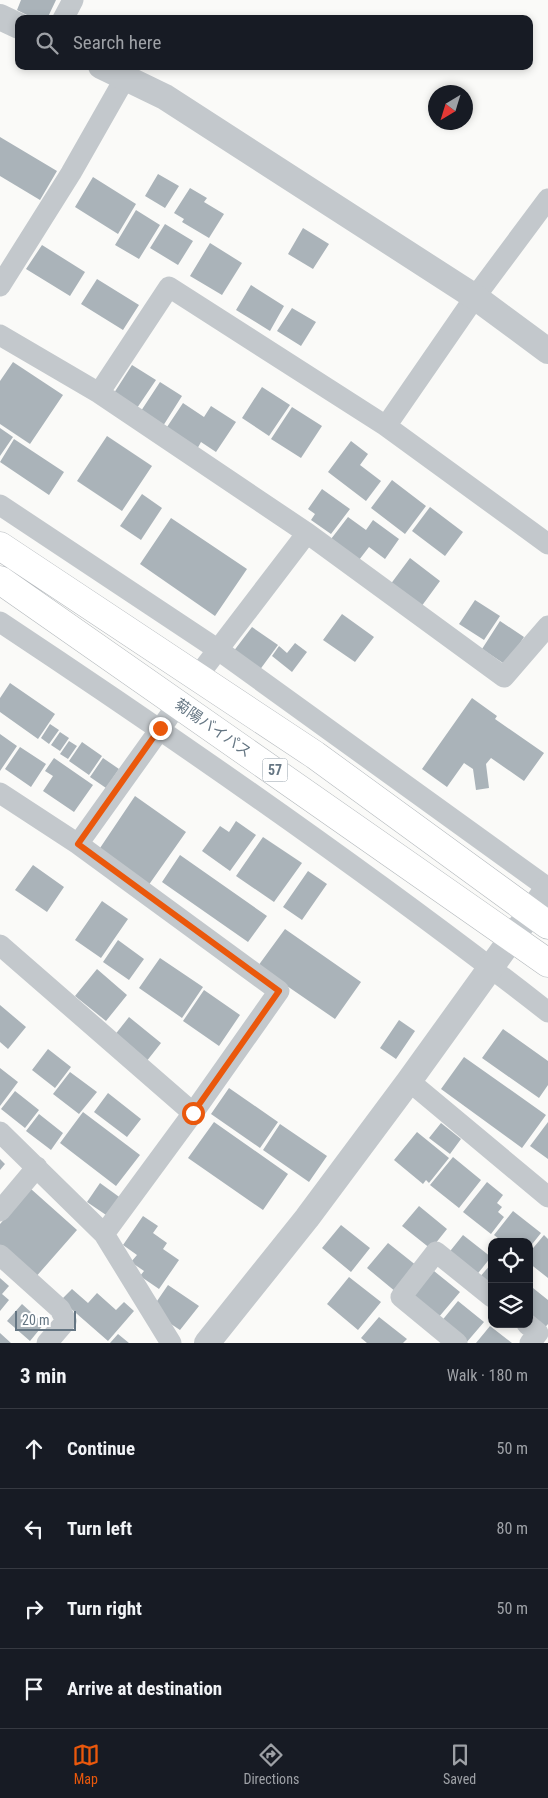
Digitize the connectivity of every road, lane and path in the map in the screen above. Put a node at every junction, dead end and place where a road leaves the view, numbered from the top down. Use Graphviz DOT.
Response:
graph roads {
  1 [pos="73,0"];
  2 [pos="65,15"];
  3 [pos="0,17"];
  4 [pos="15,24"];
  5 [pos="109,70"];
  6 [pos="125,78"];
  7 [pos="548,199"];
  8 [pos="0,286"];
  9 [pos="475,297"];
  10 [pos="0,335"];
  11 [pos="548,351"];
  12 [pos="100,393"];
  13 [pos="386,426"];
  14 [pos="0,505"];
  15 [pos="307,533"];
  16 [pos="548,544"];
  17 [pos="0,546"];
  18 [pos="0,580"];
  19 [pos="0,622"];
  20 [pos="548,626"];
  21 [pos="218,649"];
  22 [pos="197,677"];
  23 [pos="178,704"];
  24 [pos="160,728"];
  25 [pos="0,793"];
  26 [pos="78,844"];
  27 [pos="548,888"];
  28 [pos="539,918"];
  29 [pos="511,937"];
  30 [pos="0,945"];
  31 [pos="548,963"];
  32 [pos="490,967"];
  33 [pos="548,1012"];
  34 [pos="409,1082"];
  35 [pos="193,1113"];
  36 [pos="0,1132"];
  37 [pos="37,1167"];
  38 [pos="548,1196"];
  39 [pos="0,1211"];
  40 [pos="104,1234"];
  41 [pos="0,1255"];
  42 [pos="488,1294"];
  43 [pos="532,1328"];
  44 [pos="47,1343"];
  45 [pos="171,1343"];
  46 [pos="207,1343"];
  47 [pos="457,1343"];
  48 [pos="530,1343"];
  1 -- 2 [label="street"];
  3 -- 4 [label="street"];
  5 -- 6 [label="street"];
  6 -- 8 [label="street"];
  6 -- 9 [label="street"];
  7 -- 9 [label="street"];
  9 -- 11 [label="street"];
  9 -- 13 [label="street"];
  10 -- 12 [label="street"];
  12 -- 13 [label="street"];
  12 -- 15 [label="street"];
  13 -- 16 [label="street"];
  14 -- 21 [label="street"];
  15 -- 20 [label="street"];
  15 -- 21 [label="street"];
  17 -- 22 [label="highway, 57"];
  18 -- 23 [label="highway, 菊陽バイパス / 57"];
  19 -- 24 [label="street"];
  21 -- 22 [label="street"];
  21 -- 27 [label="street"];
  22 -- 28 [label="highway, 57"];
  23 -- 24 [label="street"];
  23 -- 29 [label="highway, 菊陽バイパス / 57"];
  24 -- 26 [label="street"];
  24 -- 32 [label="street"];
  25 -- 26 [label="street"];
  26 -- 35 [label="street"];
  27 -- 28 [label="street"];
  28 -- 29 [label="street"];
  29 -- 31 [label="highway, 菊陽バイパス / 57"];
  29 -- 32 [label="street"];
  30 -- 35 [label="street"];
  32 -- 33 [label="street"];
  32 -- 34 [label="street"];
  34 -- 38 [label="street"];
  34 -- 46 [label="street"];
  35 -- 40 [label="street"];
  36 -- 37 [label="street"];
  37 -- 39 [label="street"];
  37 -- 40 [label="street"];
  40 -- 45 [label="street"];
  41 -- 44 [label="street"];
  42 -- 47 [label="street"];
  43 -- 48 [label="street"];
}
